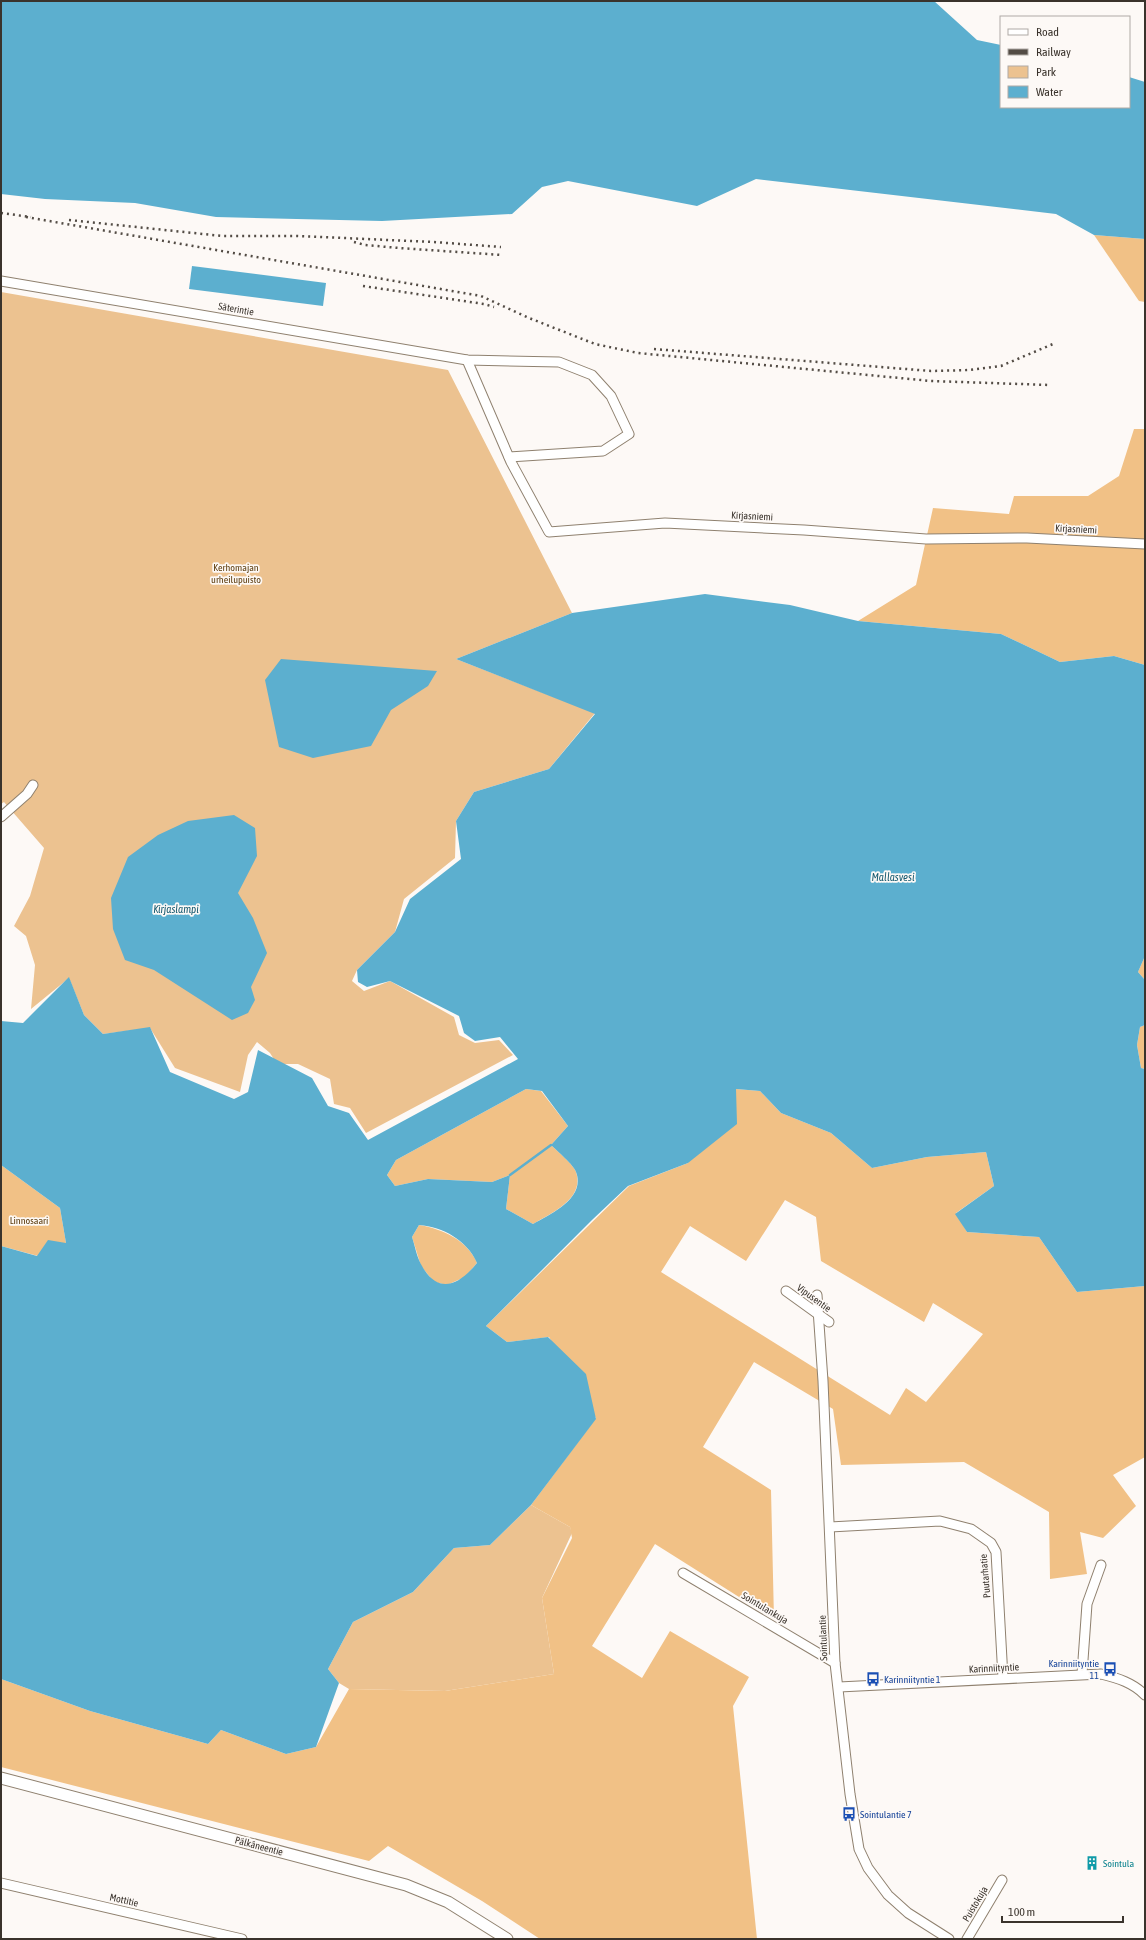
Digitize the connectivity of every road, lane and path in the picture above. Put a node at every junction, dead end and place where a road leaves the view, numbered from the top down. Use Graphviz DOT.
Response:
graph roads {
  1 [pos="1,281"];
  2 [pos="467,360"];
  3 [pos="509,457"];
  4 [pos="1145,544"];
  5 [pos="33,785"];
  6 [pos="1,816"];
  7 [pos="786,1291"];
  8 [pos="817,1295"];
  9 [pos="817,1315"];
  10 [pos="829,1322"];
  11 [pos="830,1527"];
  12 [pos="1101,1565"];
  13 [pos="683,1572"];
  14 [pos="835,1664"];
  15 [pos="1082,1674"];
  16 [pos="1003,1678"];
  17 [pos="839,1687"];
  18 [pos="1145,1695"];
  19 [pos="1,1778"];
  20 [pos="1002,1880"];
  21 [pos="1,1883"];
  22 [pos="242,1939"];
  23 [pos="507,1939"];
  24 [pos="949,1939"];
  25 [pos="967,1939"];
  1 -- 2 [label="street, Säterintie"];
  2 -- 3 [label="street, Kirjasniemi"];
  2 -- 3 [label="street, Säterintie"];
  3 -- 4 [label="street, Kirjasniemi"];
  5 -- 6 [label="street"];
  7 -- 9 [label="street, Vipusentie"];
  8 -- 9 [label="street, Sointulantie"];
  9 -- 10 [label="street, Vipusentie"];
  9 -- 11 [label="street, Sointulantie"];
  11 -- 14 [label="street, Sointulantie"];
  11 -- 16 [label="street, Puutarhatie"];
  12 -- 15 [label="street"];
  13 -- 14 [label="street, Sointulankuja"];
  14 -- 17 [label="street, Sointulantie"];
  15 -- 16 [label="street, Karinniityntie"];
  15 -- 18 [label="street, Karinniityntie"];
  16 -- 17 [label="street, Karinniityntie"];
  17 -- 24 [label="street, Sointulantie"];
  19 -- 23 [label="main road, Pälkäneentie"];
  20 -- 25 [label="street, Puistokuja"];
  21 -- 22 [label="street, Mottitie"];
}
